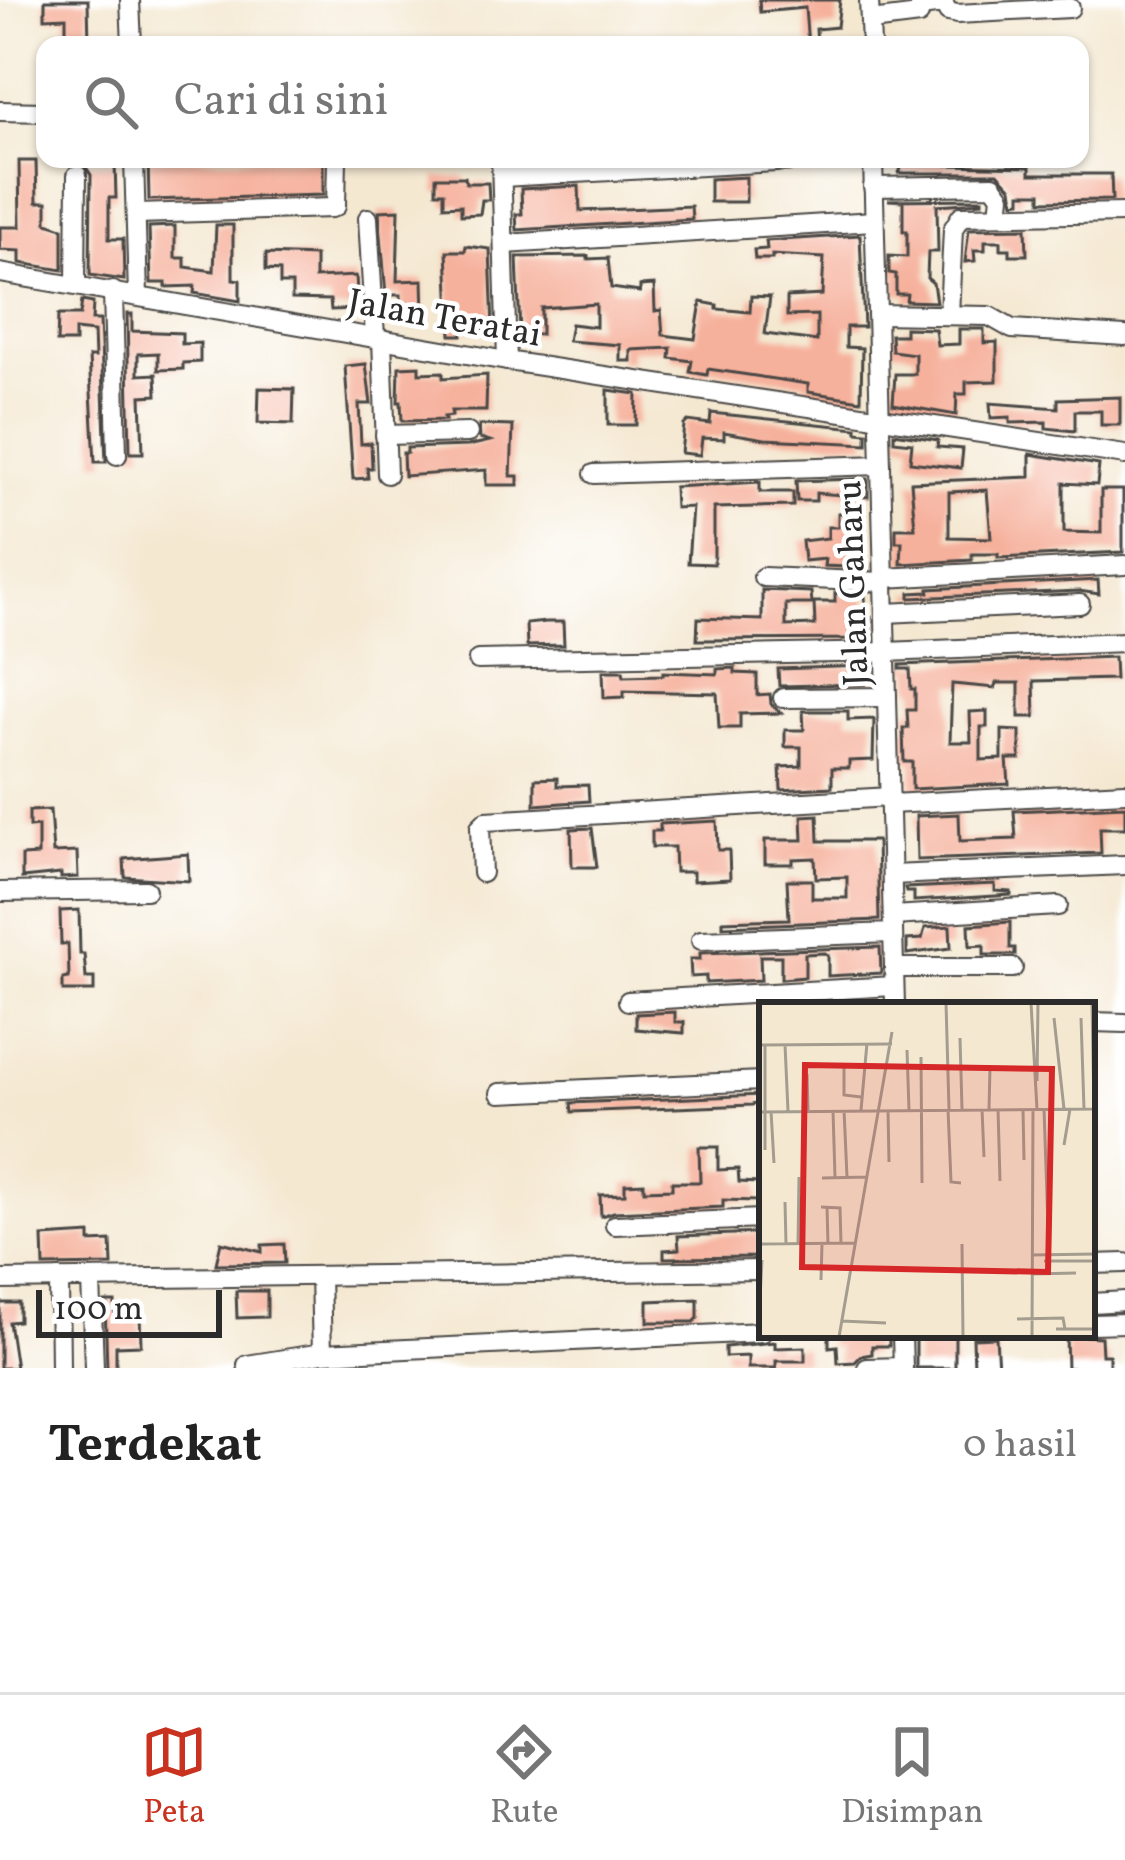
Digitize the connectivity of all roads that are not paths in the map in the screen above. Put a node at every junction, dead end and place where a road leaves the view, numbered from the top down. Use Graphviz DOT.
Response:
graph roads {
  1 [pos="130,0"];
  2 [pos="869,0"];
  3 [pos="1070,8"];
  4 [pos="871,21"];
  5 [pos="131,36"];
  6 [pos="871,36"];
  7 [pos="0,111"];
  8 [pos="36,112"];
  9 [pos="134,168"];
  10 [pos="337,168"];
  11 [pos="501,168"];
  12 [pos="873,168"];
  13 [pos="77,176"];
  14 [pos="873,187"];
  15 [pos="1125,213"];
  16 [pos="136,214"];
  17 [pos="999,214"];
  18 [pos="368,218"];
  19 [pos="874,221"];
  20 [pos="506,244"];
  21 [pos="0,273"];
  22 [pos="76,285"];
  23 [pos="113,291"];
  24 [pos="137,296"];
  25 [pos="877,314"];
  26 [pos="949,315"];
  27 [pos="1125,336"];
  28 [pos="379,338"];
  29 [pos="507,361"];
  30 [pos="880,419"];
  31 [pos="468,433"];
  32 [pos="385,435"];
  33 [pos="117,455"];
  34 [pos="1125,455"];
  35 [pos="881,465"];
  36 [pos="387,474"];
  37 [pos="594,474"];
  38 [pos="1125,565"];
  39 [pos="763,577"];
  40 [pos="884,580"];
  41 [pos="1080,604"];
  42 [pos="885,613"];
  43 [pos="1125,642"];
  44 [pos="886,652"];
  45 [pos="478,660"];
  46 [pos="887,697"];
  47 [pos="783,698"];
  48 [pos="1125,792"];
  49 [pos="890,801"];
  50 [pos="1125,865"];
  51 [pos="482,873"];
  52 [pos="892,875"];
  53 [pos="146,890"];
  54 [pos="0,892"];
  55 [pos="1058,906"];
  56 [pos="893,925"];
  57 [pos="701,940"];
  58 [pos="1013,968"];
  59 [pos="894,986"];
  60 [pos="628,1001"];
  61 [pos="759,1082"];
  62 [pos="500,1093"];
  63 [pos="759,1220"];
  64 [pos="615,1225"];
  65 [pos="1125,1263"];
  66 [pos="1095,1264"];
  67 [pos="759,1270"];
  68 [pos="320,1276"];
  69 [pos="91,1279"];
  70 [pos="0,1280"];
  71 [pos="59,1280"];
  72 [pos="1125,1301"];
  73 [pos="1095,1303"];
  74 [pos="1125,1323"];
  75 [pos="1095,1324"];
  76 [pos="759,1332"];
  77 [pos="322,1353"];
  78 [pos="247,1365"];
  79 [pos="903,1367"];
  80 [pos="60,1368"];
  81 [pos="94,1368"];
  82 [pos="867,1368"];
  1 -- 5 [label="street"];
  2 -- 4 [label="street"];
  3 -- 4 [label="street"];
  4 -- 6 [label="street"];
  7 -- 8 [label="street"];
  9 -- 16 [label="street"];
  10 -- 16 [label="street"];
  11 -- 20 [label="street"];
  12 -- 14 [label="street, Jalan Gaharu"];
  13 -- 22 [label="street"];
  14 -- 17 [label="street"];
  14 -- 19 [label="street, Jalan Gaharu"];
  15 -- 17 [label="street"];
  16 -- 24 [label="street"];
  17 -- 26 [label="street"];
  18 -- 28 [label="street"];
  19 -- 20 [label="street"];
  19 -- 25 [label="street, Jalan Gaharu"];
  20 -- 29 [label="street"];
  21 -- 22 [label="street, Jalan Teratai"];
  22 -- 23 [label="street, Jalan Teratai"];
  23 -- 24 [label="street, Jalan Teratai"];
  23 -- 33 [label="street"];
  24 -- 28 [label="street, Jalan Teratai"];
  25 -- 26 [label="street"];
  25 -- 30 [label="street, Jalan Gaharu"];
  26 -- 27 [label="street"];
  28 -- 29 [label="street, Jalan Teratai"];
  28 -- 32 [label="street"];
  29 -- 30 [label="street, Jalan Teratai"];
  30 -- 34 [label="street, Jalan Teratai"];
  30 -- 35 [label="street, Jalan Gaharu"];
  31 -- 32 [label="street"];
  32 -- 36 [label="street"];
  35 -- 37 [label="street"];
  35 -- 40 [label="street, Jalan Gaharu"];
  38 -- 40 [label="street"];
  39 -- 40 [label="street"];
  40 -- 42 [label="street, Jalan Gaharu"];
  41 -- 42 [label="street"];
  42 -- 44 [label="street, Jalan Gaharu"];
  43 -- 44 [label="street"];
  44 -- 45 [label="street"];
  44 -- 46 [label="street, Jalan Gaharu"];
  46 -- 47 [label="street"];
  46 -- 49 [label="street, Jalan Gaharu"];
  48 -- 49 [label="street"];
  49 -- 51 [label="street"];
  49 -- 52 [label="street, Jalan Gaharu"];
  50 -- 52 [label="street"];
  52 -- 56 [label="street, Jalan Gaharu"];
  53 -- 54 [label="street"];
  55 -- 56 [label="street"];
  56 -- 57 [label="street"];
  56 -- 59 [label="street, Jalan Gaharu"];
  58 -- 59 [label="street"];
  59 -- 60 [label="street"];
  61 -- 62 [label="street"];
  63 -- 64 [label="street"];
  65 -- 66 [label="street"];
  67 -- 68 [label="street"];
  68 -- 69 [label="street"];
  68 -- 77 [label="street"];
  69 -- 71 [label="street"];
  69 -- 81 [label="street"];
  70 -- 71 [label="street"];
  71 -- 80 [label="street"];
  72 -- 73 [label="street"];
  74 -- 75 [label="street"];
  76 -- 77 [label="street"];
  77 -- 78 [label="street"];
  79 -- 82 [label="street"];
}
